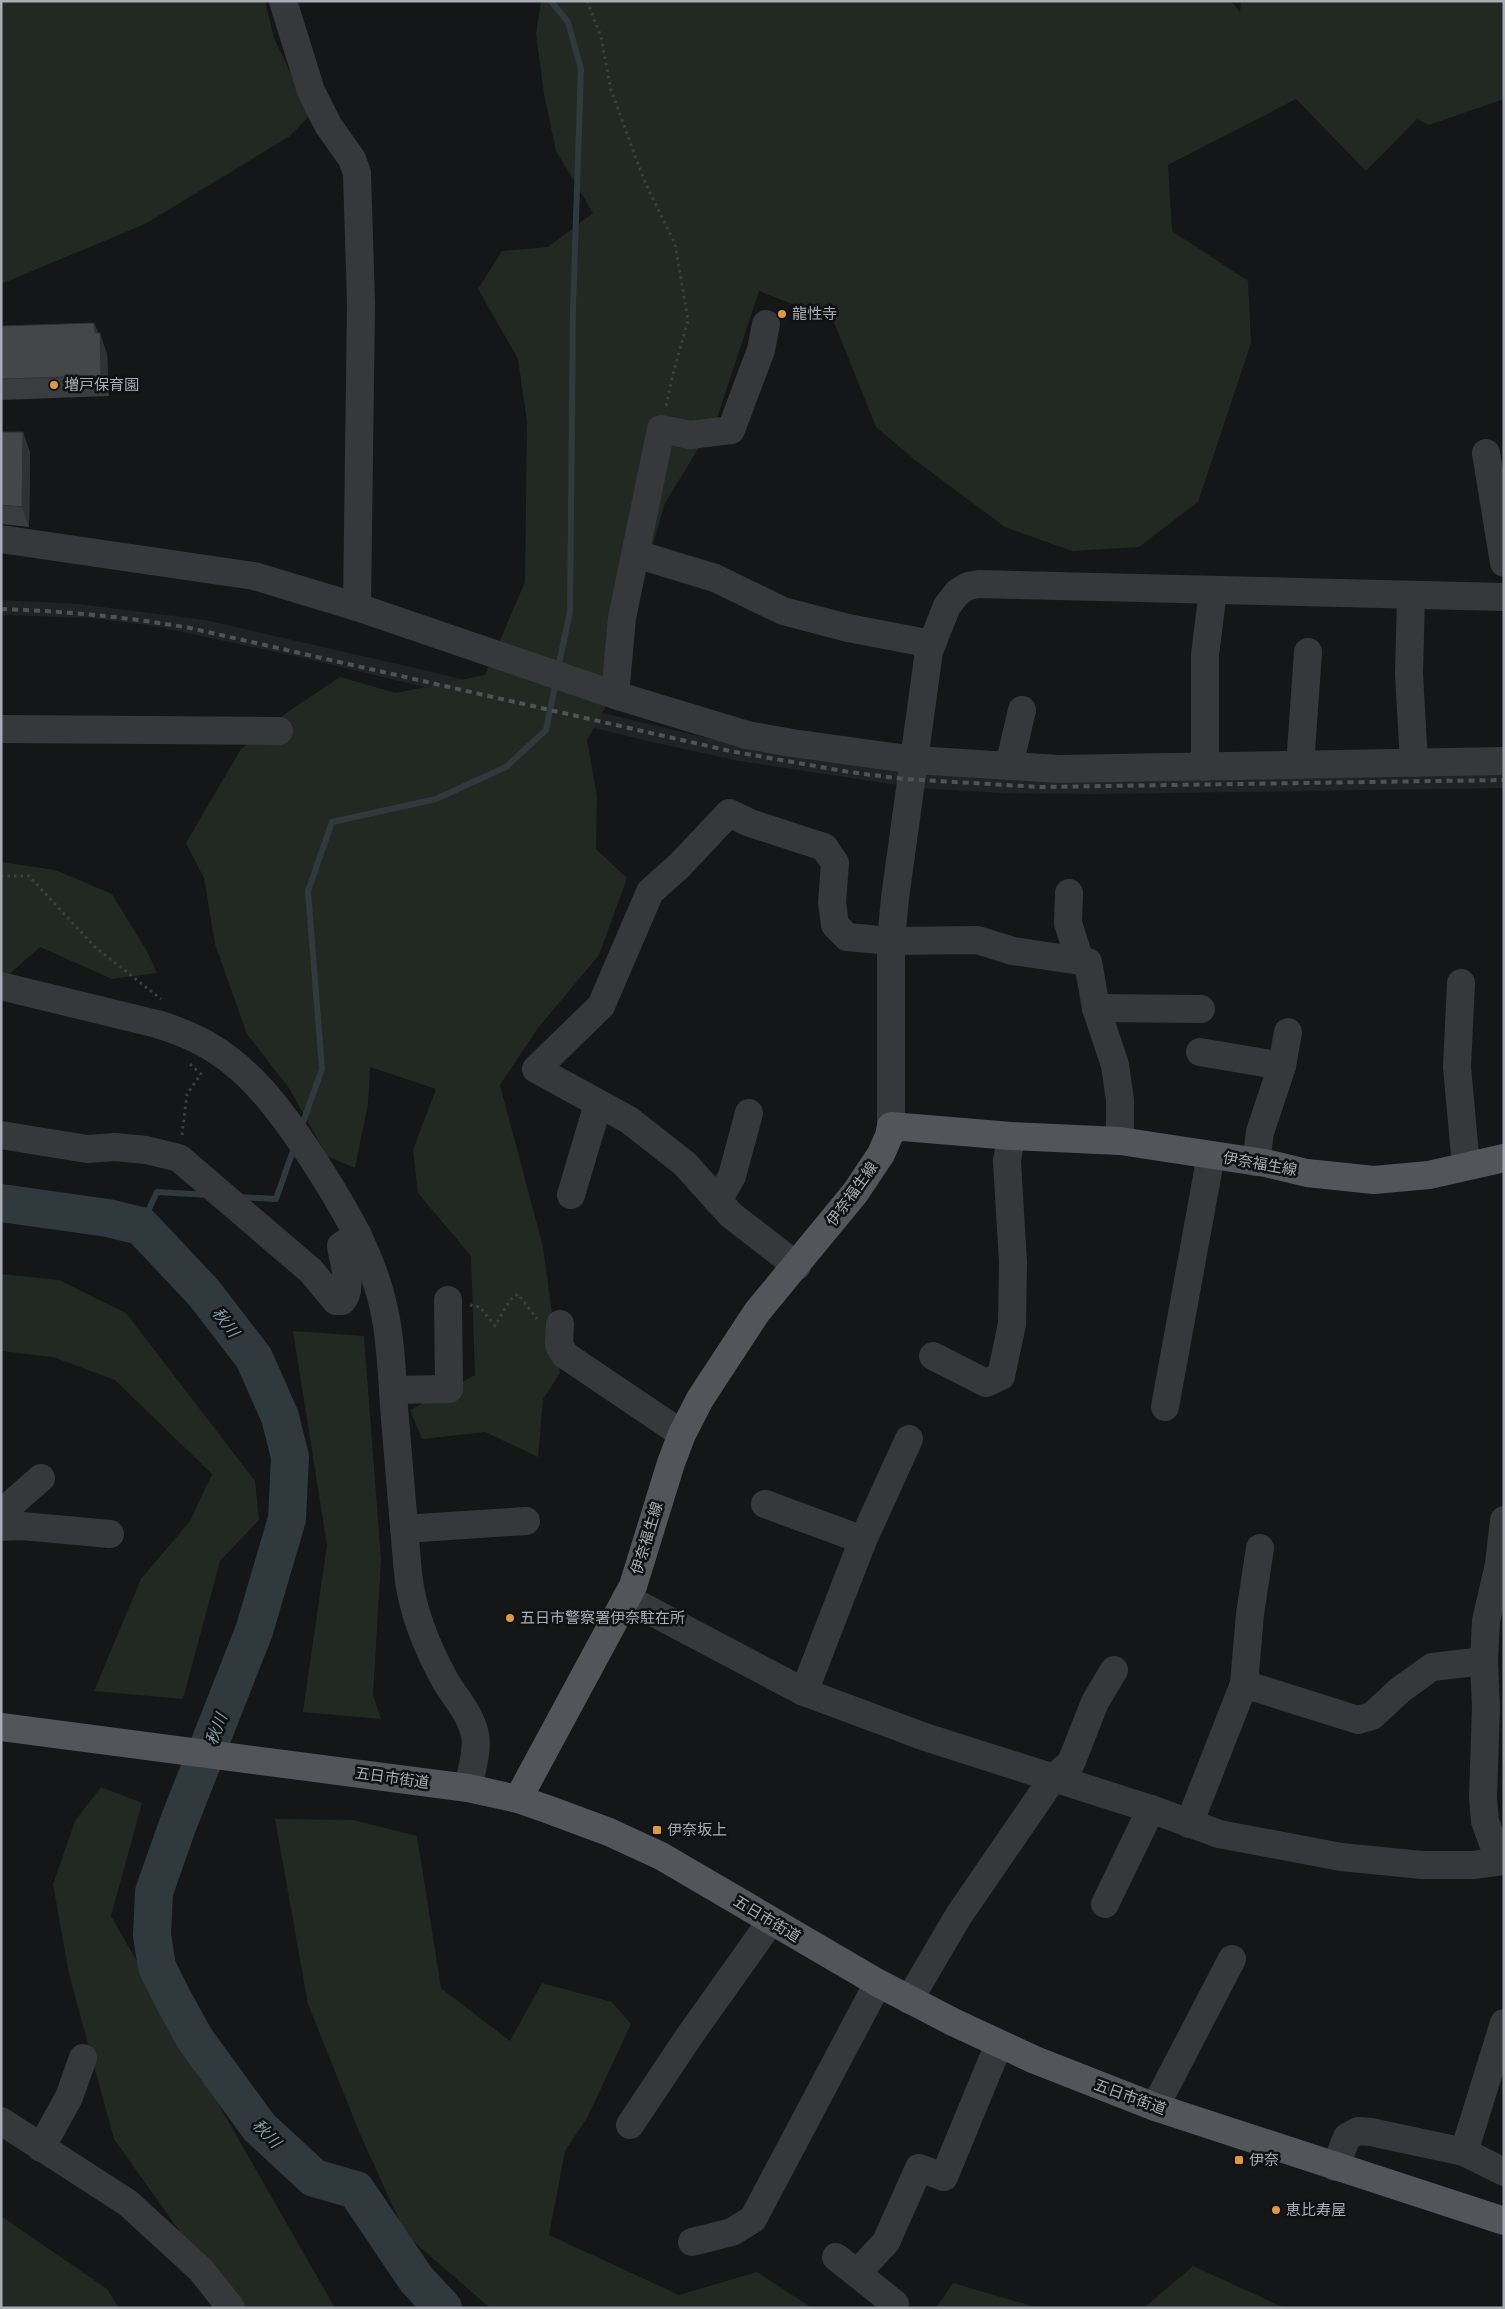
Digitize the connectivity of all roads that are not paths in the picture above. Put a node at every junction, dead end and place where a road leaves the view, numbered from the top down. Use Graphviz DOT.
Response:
graph roads {
  1 [pos="283,1"];
  2 [pos="766,324"];
  3 [pos="1486,453"];
  4 [pos="1,539"];
  5 [pos="636,554"];
  6 [pos="1504,562"];
  7 [pos="1213,590"];
  8 [pos="1411,596"];
  9 [pos="1504,597"];
  10 [pos="357,607"];
  11 [pos="932,644"];
  12 [pos="1308,652"];
  13 [pos="615,695"];
  14 [pos="1022,710"];
  15 [pos="1,729"];
  16 [pos="279,732"];
  17 [pos="914,760"];
  18 [pos="1504,761"];
  19 [pos="1414,763"];
  20 [pos="1300,765"];
  21 [pos="1009,766"];
  22 [pos="1204,767"];
  23 [pos="1069,893"];
  24 [pos="891,942"];
  25 [pos="1080,961"];
  26 [pos="1461,983"];
  27 [pos="1,986"];
  28 [pos="1096,1008"];
  29 [pos="1201,1009"];
  30 [pos="1288,1032"];
  31 [pos="1200,1052"];
  32 [pos="1282,1066"];
  33 [pos="598,1104"];
  34 [pos="749,1113"];
  35 [pos="891,1126"];
  36 [pos="1,1136"];
  37 [pos="1011,1136"];
  38 [pos="1120,1141"];
  39 [pos="1211,1155"];
  40 [pos="1504,1158"];
  41 [pos="1256,1162"];
  42 [pos="1466,1166"];
  43 [pos="572,1195"];
  44 [pos="718,1201"];
  45 [pos="358,1235"];
  46 [pos="797,1266"];
  47 [pos="448,1300"];
  48 [pos="560,1330"];
  49 [pos="933,1356"];
  50 [pos="393,1390"];
  51 [pos="1165,1407"];
  52 [pos="682,1434"];
  53 [pos="909,1438"];
  54 [pos="41,1478"];
  55 [pos="765,1504"];
  56 [pos="1,1513"];
  57 [pos="1504,1520"];
  58 [pos="526,1521"];
  59 [pos="1,1526"];
  60 [pos="404,1530"];
  61 [pos="110,1534"];
  62 [pos="863,1540"];
  63 [pos="1260,1548"];
  64 [pos="1501,1564"];
  65 [pos="626,1598"];
  66 [pos="1484,1661"];
  67 [pos="1114,1670"];
  68 [pos="1244,1684"];
  69 [pos="804,1692"];
  70 [pos="1,1727"];
  71 [pos="1053,1778"];
  72 [pos="468,1788"];
  73 [pos="518,1799"];
  74 [pos="1151,1809"];
  75 [pos="1189,1824"];
  76 [pos="1501,1860"];
  77 [pos="1104,1904"];
  78 [pos="771,1921"];
  79 [pos="1232,1959"];
  80 [pos="878,1983"];
  81 [pos="909,2000"];
  82 [pos="1504,2023"];
  83 [pos="999,2044"];
  84 [pos="83,2058"];
  85 [pos="1155,2107"];
  86 [pos="1,2122"];
  87 [pos="630,2125"];
  88 [pos="42,2148"];
  89 [pos="1464,2152"];
  90 [pos="1335,2167"];
  91 [pos="1504,2172"];
  92 [pos="1504,2221"];
  93 [pos="692,2242"];
  94 [pos="895,2304"];
  95 [pos="231,2308"];
  1 -- 10 [label="street"];
  2 -- 5 [label="street"];
  3 -- 6 [label="street"];
  4 -- 10 [label="street"];
  5 -- 11 [label="street"];
  5 -- 13 [label="street"];
  7 -- 8 [label="street"];
  7 -- 11 [label="street"];
  7 -- 22 [label="street"];
  8 -- 9 [label="street"];
  8 -- 19 [label="street"];
  10 -- 13 [label="street"];
  11 -- 17 [label="street"];
  12 -- 20 [label="street"];
  13 -- 17 [label="street"];
  14 -- 21 [label="street"];
  15 -- 16 [label="street"];
  17 -- 21 [label="street"];
  17 -- 24 [label="street"];
  18 -- 19 [label="street"];
  19 -- 20 [label="street"];
  20 -- 22 [label="street"];
  21 -- 22 [label="street"];
  23 -- 25 [label="street"];
  24 -- 25 [label="street"];
  24 -- 33 [label="street"];
  24 -- 35 [label="street"];
  25 -- 28 [label="street"];
  26 -- 42 [label="street"];
  27 -- 45 [label="street"];
  28 -- 29 [label="street"];
  28 -- 38 [label="street"];
  30 -- 32 [label="street"];
  31 -- 32 [label="street"];
  32 -- 41 [label="street"];
  33 -- 43 [label="street"];
  33 -- 44 [label="street"];
  34 -- 44 [label="street"];
  35 -- 37 [label="main road, 伊奈福生線"];
  35 -- 46 [label="main road, 伊奈福生線"];
  36 -- 45 [label="street"];
  37 -- 38 [label="main road, 伊奈福生線"];
  37 -- 49 [label="street"];
  38 -- 39 [label="main road, 伊奈福生線"];
  39 -- 41 [label="main road, 伊奈福生線"];
  39 -- 51 [label="street"];
  40 -- 42 [label="main road, 伊奈福生線"];
  41 -- 42 [label="main road, 伊奈福生線"];
  44 -- 46 [label="street"];
  45 -- 50 [label="street"];
  46 -- 52 [label="main road, 伊奈福生線"];
  47 -- 50 [label="street"];
  48 -- 52 [label="street"];
  50 -- 60 [label="street"];
  52 -- 65 [label="main road, 伊奈福生線"];
  53 -- 62 [label="street"];
  54 -- 56 [label="street"];
  55 -- 62 [label="street"];
  57 -- 64 [label="street"];
  58 -- 60 [label="street"];
  59 -- 61 [label="street"];
  60 -- 72 [label="street"];
  62 -- 69 [label="street"];
  63 -- 68 [label="street"];
  64 -- 66 [label="street"];
  65 -- 69 [label="street"];
  65 -- 73 [label="main road, 伊奈福生線"];
  66 -- 68 [label="street"];
  66 -- 76 [label="street"];
  67 -- 71 [label="street"];
  68 -- 75 [label="street"];
  69 -- 71 [label="street"];
  70 -- 72 [label="main road, 五日市街道"];
  71 -- 74 [label="street"];
  71 -- 81 [label="street"];
  72 -- 73 [label="main road, 五日市街道"];
  73 -- 78 [label="main road, 五日市街道"];
  74 -- 75 [label="street"];
  74 -- 77 [label="street"];
  75 -- 76 [label="street"];
  78 -- 80 [label="main road, 五日市街道"];
  78 -- 87 [label="street"];
  79 -- 85 [label="street"];
  80 -- 81 [label="main road, 五日市街道"];
  80 -- 93 [label="street"];
  81 -- 83 [label="main road, 五日市街道"];
  82 -- 89 [label="street"];
  83 -- 85 [label="main road, 五日市街道"];
  83 -- 94 [label="street"];
  84 -- 88 [label="street"];
  85 -- 90 [label="main road, 五日市街道"];
  86 -- 88 [label="street"];
  88 -- 95 [label="street"];
  89 -- 90 [label="street"];
  89 -- 91 [label="street"];
  90 -- 92 [label="main road, 五日市街道"];
}
